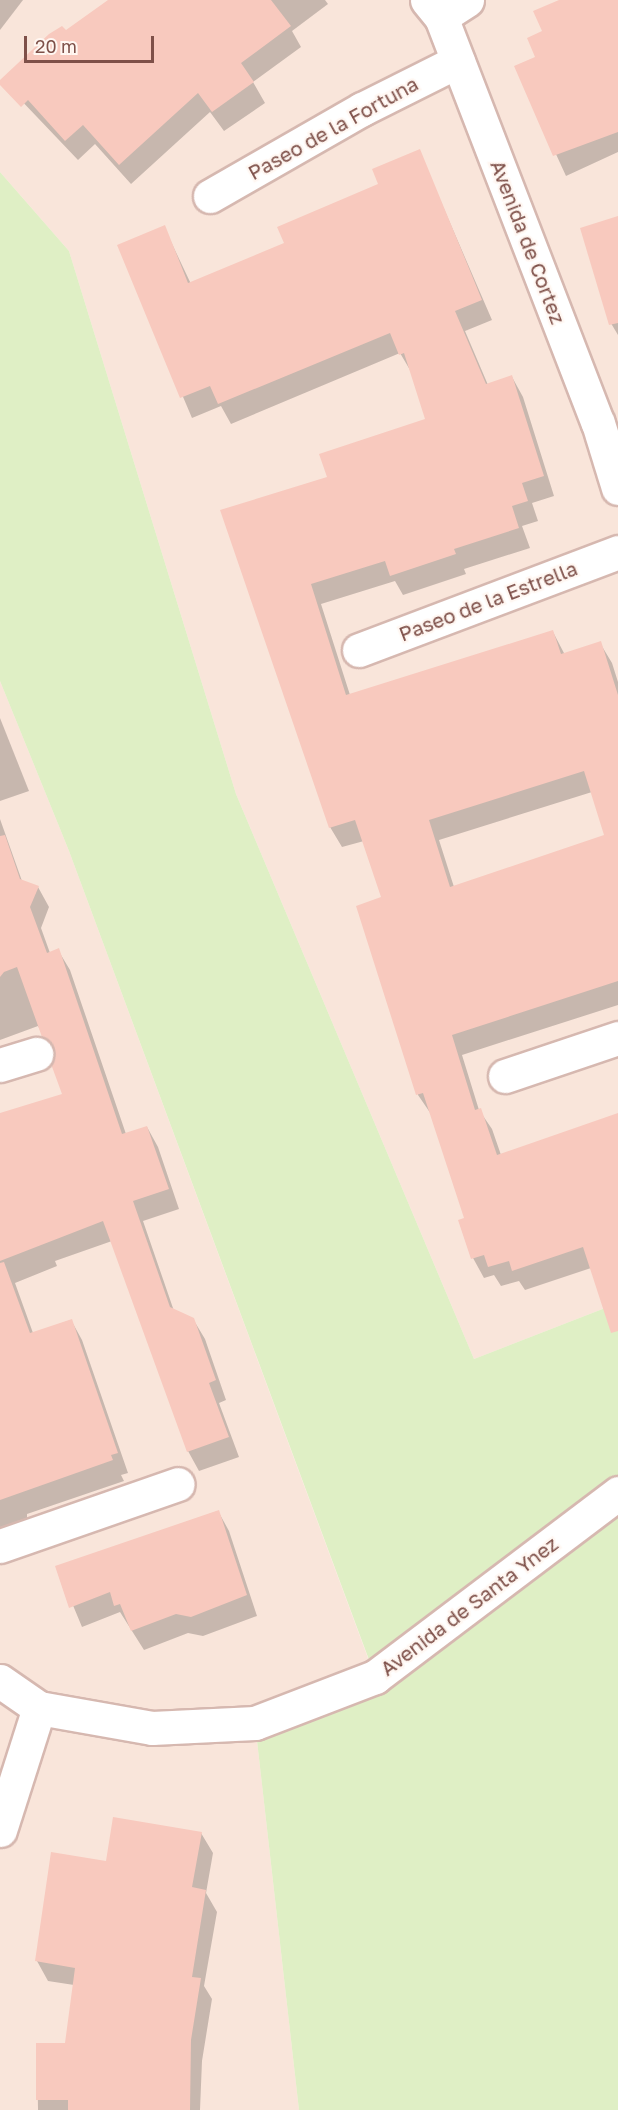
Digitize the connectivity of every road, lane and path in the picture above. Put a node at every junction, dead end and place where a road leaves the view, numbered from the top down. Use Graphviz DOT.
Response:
graph roads {
  1 [pos="445,6"];
  2 [pos="458,61"];
  3 [pos="210,196"];
  4 [pos="608,420"];
  5 [pos="618,488"];
  6 [pos="618,552"];
  7 [pos="359,650"];
  8 [pos="618,1038"];
  9 [pos="36,1054"];
  10 [pos="0,1065"];
  11 [pos="505,1076"];
  12 [pos="178,1484"];
  13 [pos="618,1493"];
  14 [pos="0,1546"];
  15 [pos="0,1681"];
  16 [pos="39,1708"];
  17 [pos="0,1830"];
  1 -- 2 [label="street, Avenida de Cortez"];
  2 -- 3 [label="street, Paseo de la Fortuna"];
  2 -- 4 [label="street, Avenida de Cortez"];
  4 -- 5 [label="street, Avenida de Cortez"];
  6 -- 7 [label="street, Paseo de la Estrella"];
  8 -- 11 [label="street"];
  9 -- 10 [label="street"];
  12 -- 14 [label="street"];
  13 -- 16 [label="street, Avenida de Santa Ynez"];
  15 -- 16 [label="street, Avenida de Santa Ynez"];
  16 -- 17 [label="street"];
}
